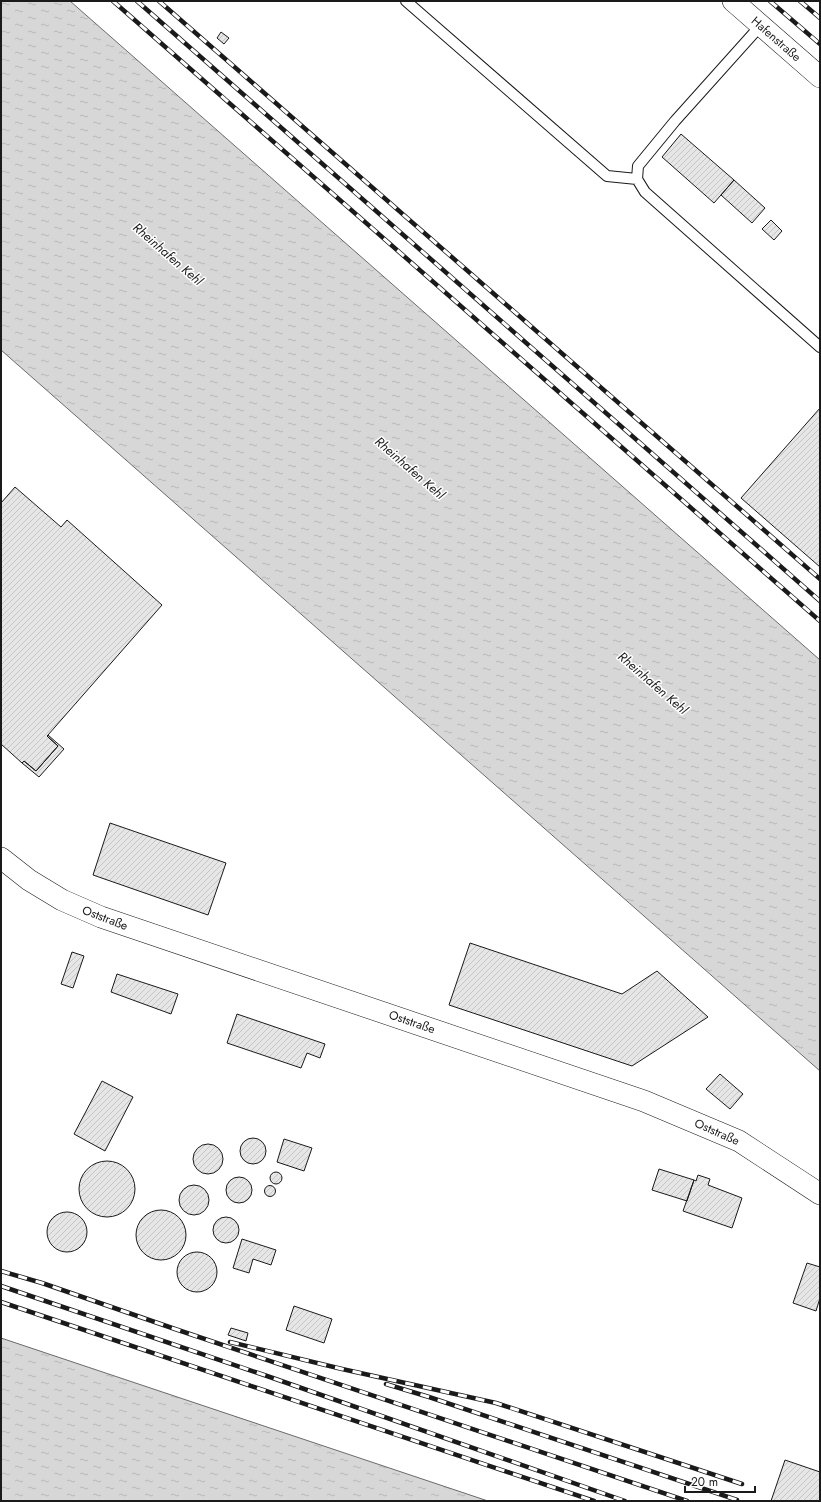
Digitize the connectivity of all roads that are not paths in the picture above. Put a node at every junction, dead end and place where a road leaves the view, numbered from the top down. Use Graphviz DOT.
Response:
graph roads {
  1 [pos="406,1"];
  2 [pos="733,1"];
  3 [pos="761,26"];
  4 [pos="820,77"];
  5 [pos="637,178"];
  6 [pos="820,347"];
  7 [pos="1,858"];
  8 [pos="820,1194"];
  1 -- 5 [label="lane"];
  2 -- 3 [label="street, Hafenstraße"];
  3 -- 4 [label="street, Hafenstraße"];
  3 -- 5 [label="lane"];
  5 -- 6 [label="lane"];
  7 -- 8 [label="street, Oststraße"];
}
